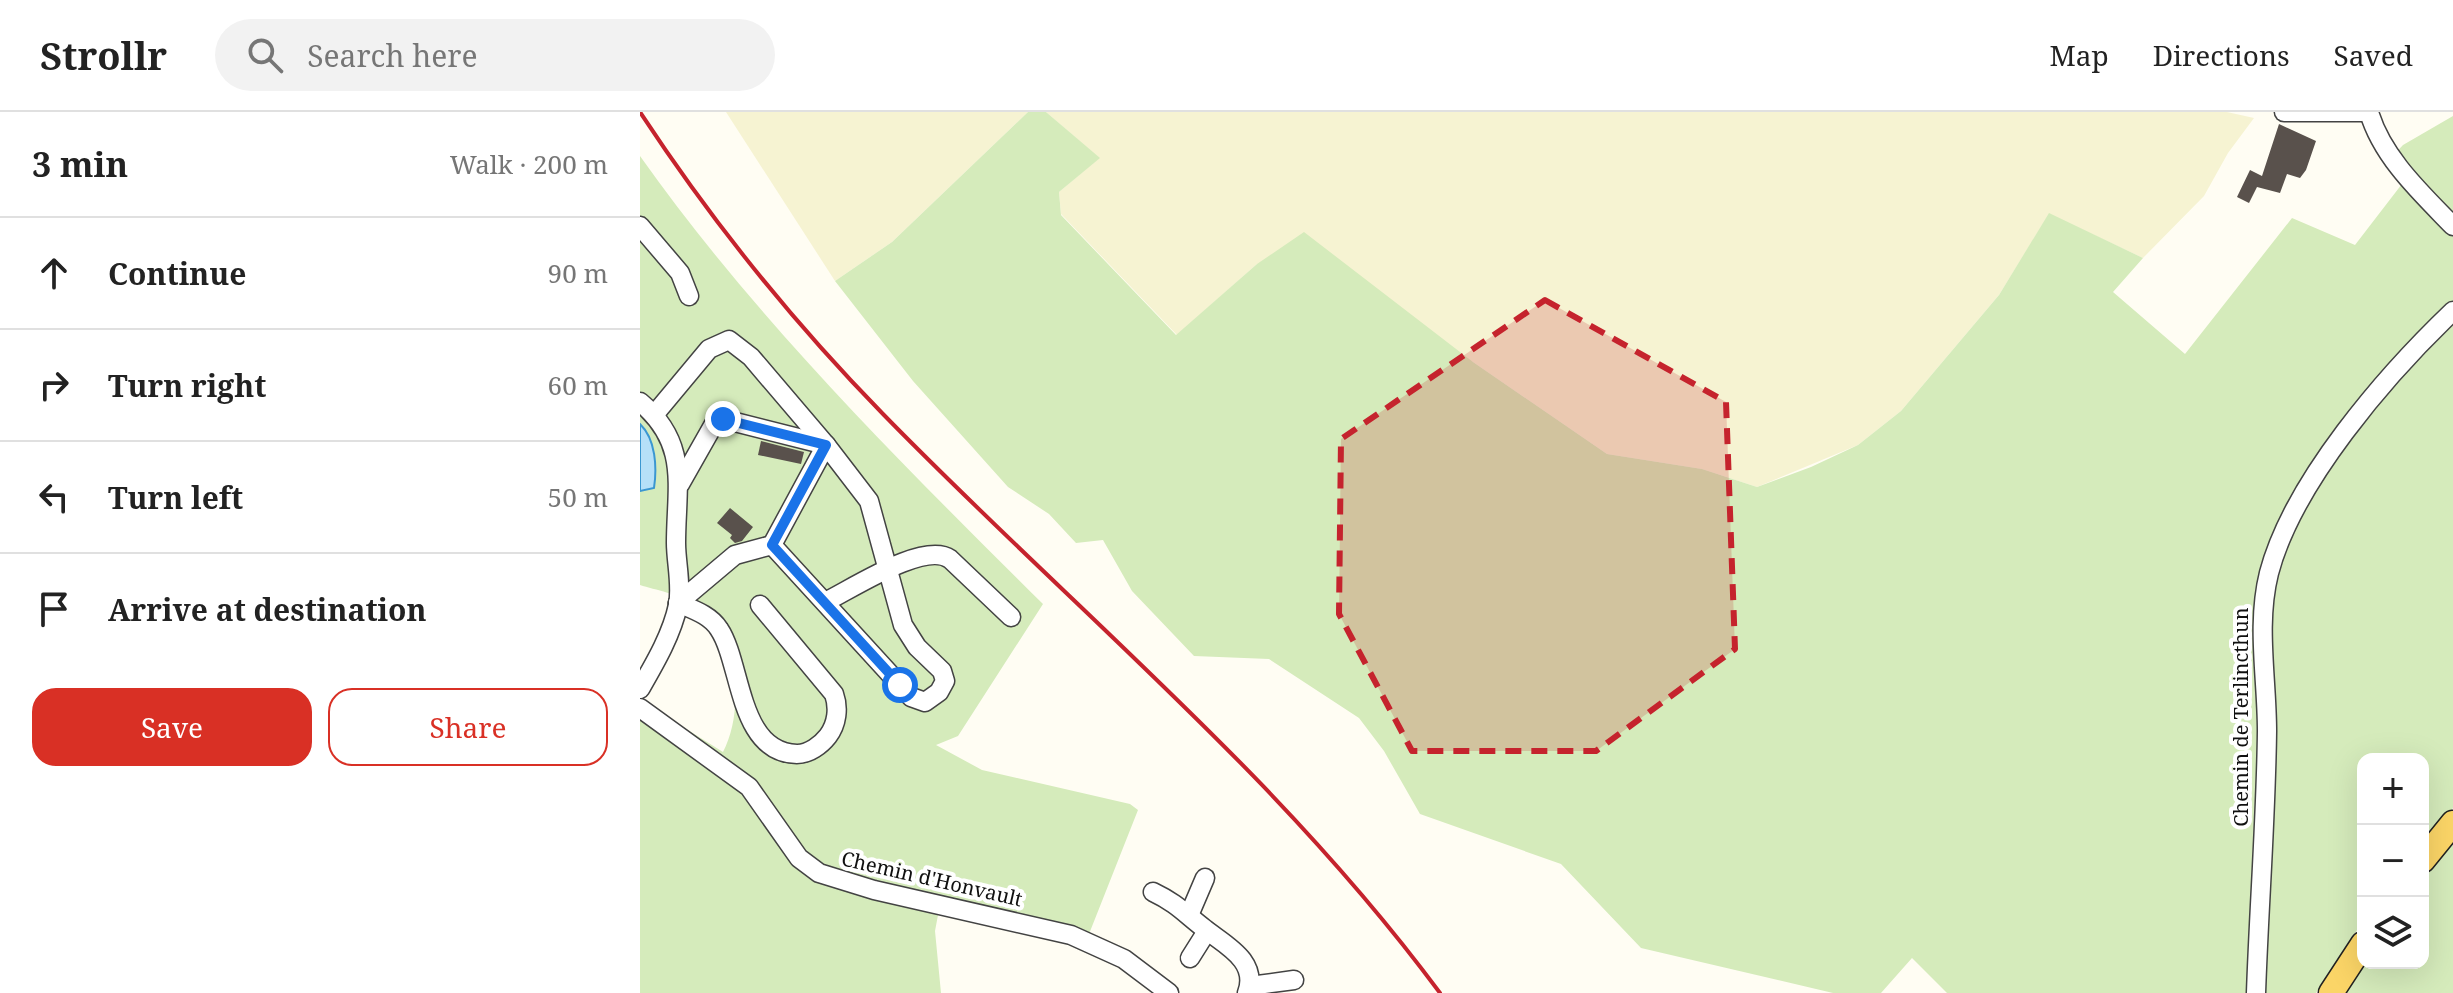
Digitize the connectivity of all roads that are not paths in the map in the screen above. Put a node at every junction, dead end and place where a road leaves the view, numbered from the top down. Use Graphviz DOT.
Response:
graph roads {
  1 [pos="2284,112"];
  2 [pos="2362,112"];
  3 [pos="2369,112"];
  4 [pos="640,226"];
  5 [pos="2453,226"];
  6 [pos="689,296"];
  7 [pos="2453,311"];
  8 [pos="640,402"];
  9 [pos="654,415"];
  10 [pos="826,445"];
  11 [pos="678,486"];
  12 [pos="772,545"];
  13 [pos="886,571"];
  14 [pos="825,602"];
  15 [pos="678,603"];
  16 [pos="760,605"];
  17 [pos="1011,617"];
  18 [pos="640,689"];
  19 [pos="640,708"];
  20 [pos="2453,823"];
  21 [pos="2429,853"];
  22 [pos="1205,878"];
  23 [pos="1153,892"];
  24 [pos="1190,913"];
  25 [pos="1207,931"];
  26 [pos="2357,953"];
  27 [pos="1190,958"];
  28 [pos="1294,980"];
  29 [pos="1248,989"];
  30 [pos="1169,993"];
  31 [pos="2256,993"];
  32 [pos="2331,993"];
  1 -- 2 [label="street"];
  3 -- 5 [label="street"];
  4 -- 6 [label="street"];
  7 -- 31 [label="street, Chemin de Terlincthun"];
  8 -- 9 [label="street"];
  9 -- 10 [label="street"];
  9 -- 11 [label="street"];
  10 -- 11 [label="street"];
  10 -- 12 [label="street"];
  10 -- 13 [label="street"];
  11 -- 15 [label="street"];
  12 -- 14 [label="street"];
  12 -- 15 [label="street"];
  13 -- 14 [label="street"];
  13 -- 14 [label="street"];
  13 -- 17 [label="street"];
  15 -- 16 [label="street"];
  15 -- 18 [label="street"];
  19 -- 30 [label="street, Chemin d'Honvault"];
  20 -- 21 [label="main road"];
  22 -- 24 [label="street"];
  23 -- 24 [label="street"];
  24 -- 25 [label="street"];
  25 -- 27 [label="street"];
  25 -- 29 [label="street"];
  26 -- 32 [label="main road"];
  28 -- 29 [label="street"];
}
